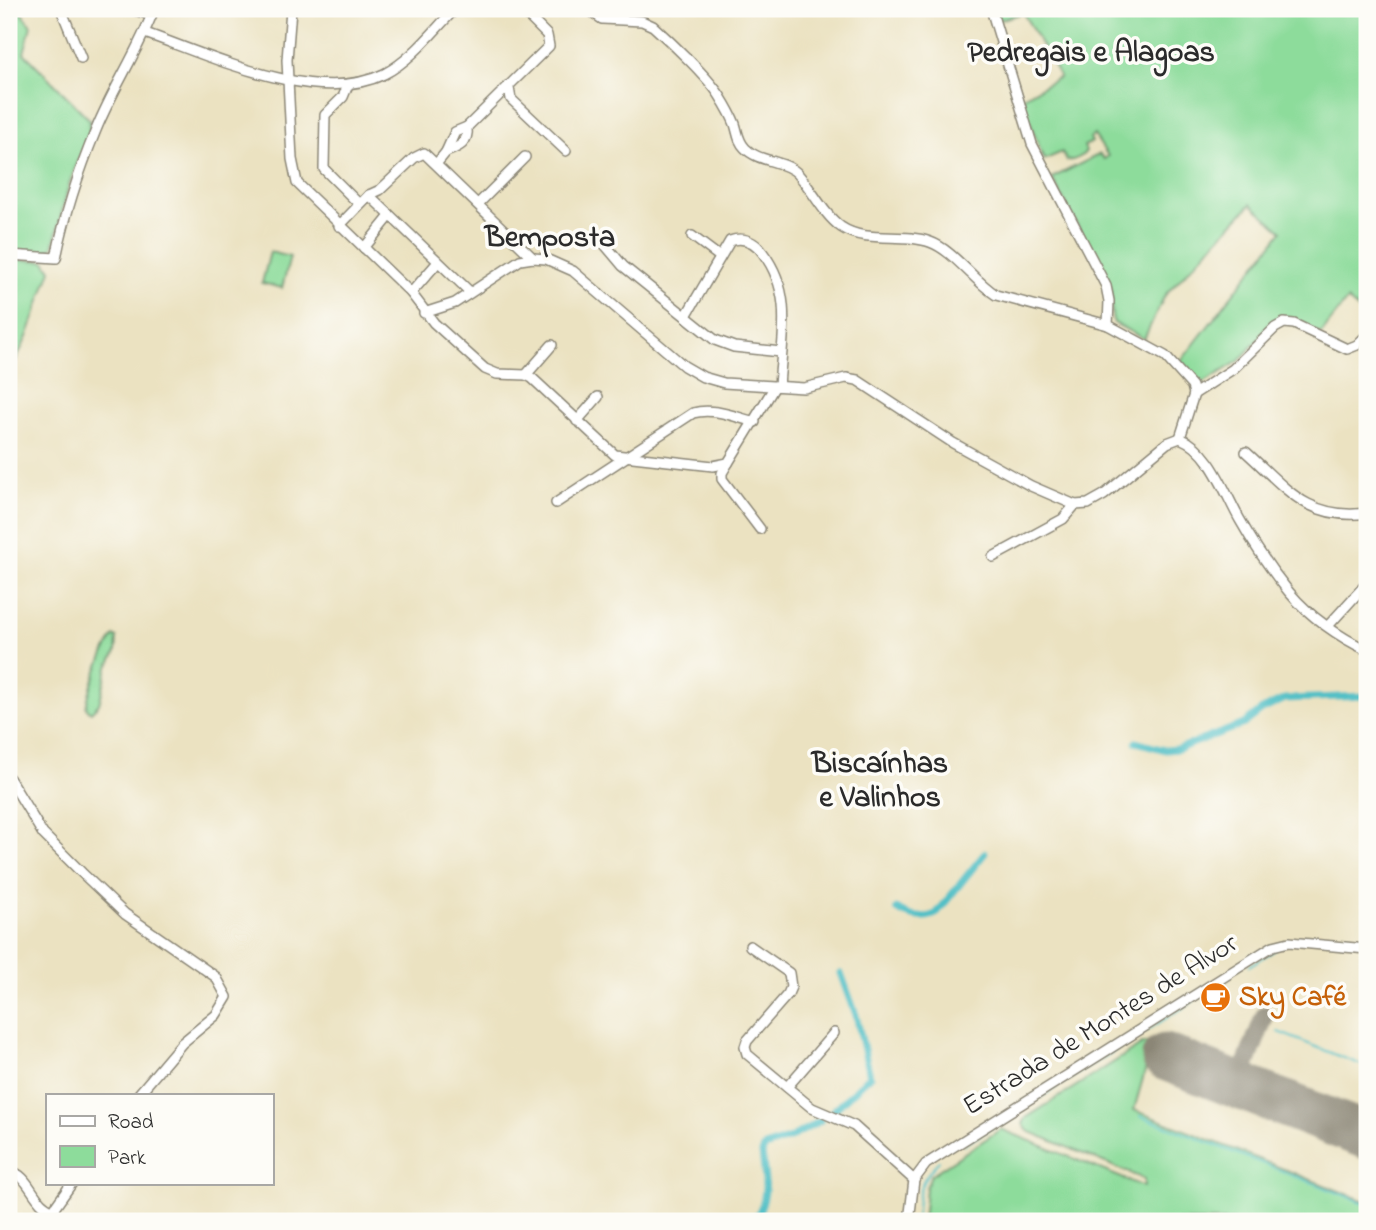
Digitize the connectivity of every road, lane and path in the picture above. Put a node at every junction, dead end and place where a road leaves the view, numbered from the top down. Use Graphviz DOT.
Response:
graph roads {
  1 [pos="61,9"];
  2 [pos="131,9"];
  3 [pos="292,9"];
  4 [pos="456,9"];
  5 [pos="521,9"];
  6 [pos="588,9"];
  7 [pos="991,9"];
  8 [pos="153,12"];
  9 [pos="145,33"];
  10 [pos="81,58"];
  11 [pos="288,80"];
  12 [pos="348,85"];
  13 [pos="509,88"];
  14 [pos="566,151"];
  15 [pos="525,157"];
  16 [pos="437,163"];
  17 [pos="369,194"];
  18 [pos="359,204"];
  19 [pos="478,204"];
  20 [pos="390,216"];
  21 [pos="339,226"];
  22 [pos="692,236"];
  23 [pos="601,240"];
  24 [pos="364,248"];
  25 [pos="9,255"];
  26 [pos="720,257"];
  27 [pos="533,258"];
  28 [pos="438,262"];
  29 [pos="470,292"];
  30 [pos="411,293"];
  31 [pos="424,313"];
  32 [pos="685,316"];
  33 [pos="1108,325"];
  34 [pos="1367,335"];
  35 [pos="552,345"];
  36 [pos="781,352"];
  37 [pos="526,375"];
  38 [pos="777,386"];
  39 [pos="1194,394"];
  40 [pos="598,397"];
  41 [pos="576,421"];
  42 [pos="755,422"];
  43 [pos="1180,438"];
  44 [pos="1246,452"];
  45 [pos="625,457"];
  46 [pos="728,463"];
  47 [pos="556,503"];
  48 [pos="1075,505"];
  49 [pos="1367,513"];
  50 [pos="760,529"];
  51 [pos="993,557"];
  52 [pos="1367,583"];
  53 [pos="1328,626"];
  54 [pos="1367,650"];
  55 [pos="9,778"];
  56 [pos="750,946"];
  57 [pos="1367,949"];
  58 [pos="834,1037"];
  59 [pos="787,1087"];
  60 [pos="139,1094"];
  61 [pos="9,1171"];
  62 [pos="914,1180"];
  63 [pos="71,1184"];
  64 [pos="53,1210"];
  65 [pos="55,1221"];
  66 [pos="909,1221"];
  1 -- 10 [label="street"];
  2 -- 8 [label="street"];
  3 -- 11 [label="street"];
  4 -- 12 [label="street"];
  5 -- 13 [label="street"];
  6 -- 33 [label="street"];
  7 -- 33 [label="street"];
  8 -- 9 [label="street"];
  9 -- 11 [label="street"];
  9 -- 25 [label="street"];
  11 -- 12 [label="street"];
  11 -- 21 [label="street"];
  12 -- 18 [label="street"];
  13 -- 14 [label="street"];
  13 -- 16 [label="street"];
  15 -- 19 [label="street"];
  16 -- 17 [label="street"];
  16 -- 19 [label="street"];
  17 -- 18 [label="street"];
  17 -- 20 [label="street"];
  18 -- 21 [label="street"];
  19 -- 27 [label="street"];
  20 -- 24 [label="street"];
  20 -- 28 [label="street"];
  21 -- 24 [label="street"];
  22 -- 26 [label="street"];
  23 -- 32 [label="street"];
  24 -- 30 [label="street"];
  26 -- 32 [label="street"];
  26 -- 36 [label="street"];
  27 -- 29 [label="street"];
  27 -- 38 [label="street"];
  28 -- 29 [label="street"];
  28 -- 30 [label="street"];
  29 -- 31 [label="street"];
  30 -- 31 [label="street"];
  31 -- 37 [label="street"];
  32 -- 36 [label="street"];
  33 -- 39 [label="street"];
  34 -- 39 [label="street"];
  35 -- 37 [label="street"];
  36 -- 38 [label="street"];
  37 -- 41 [label="street"];
  38 -- 42 [label="street"];
  38 -- 48 [label="street"];
  39 -- 43 [label="street"];
  40 -- 41 [label="street"];
  41 -- 45 [label="street"];
  42 -- 45 [label="street"];
  42 -- 46 [label="street"];
  43 -- 48 [label="street"];
  43 -- 53 [label="street"];
  44 -- 49 [label="street"];
  45 -- 46 [label="street"];
  45 -- 47 [label="street"];
  46 -- 50 [label="street"];
  48 -- 51 [label="street"];
  52 -- 53 [label="street"];
  53 -- 54 [label="street"];
  55 -- 60 [label="street"];
  56 -- 59 [label="street"];
  57 -- 62 [label="street, Estrada de Montes de Alvor"];
  58 -- 59 [label="street"];
  59 -- 62 [label="street"];
  61 -- 64 [label="street"];
  62 -- 66 [label="street"];
  63 -- 64 [label="street"];
  64 -- 65 [label="street"];
}
